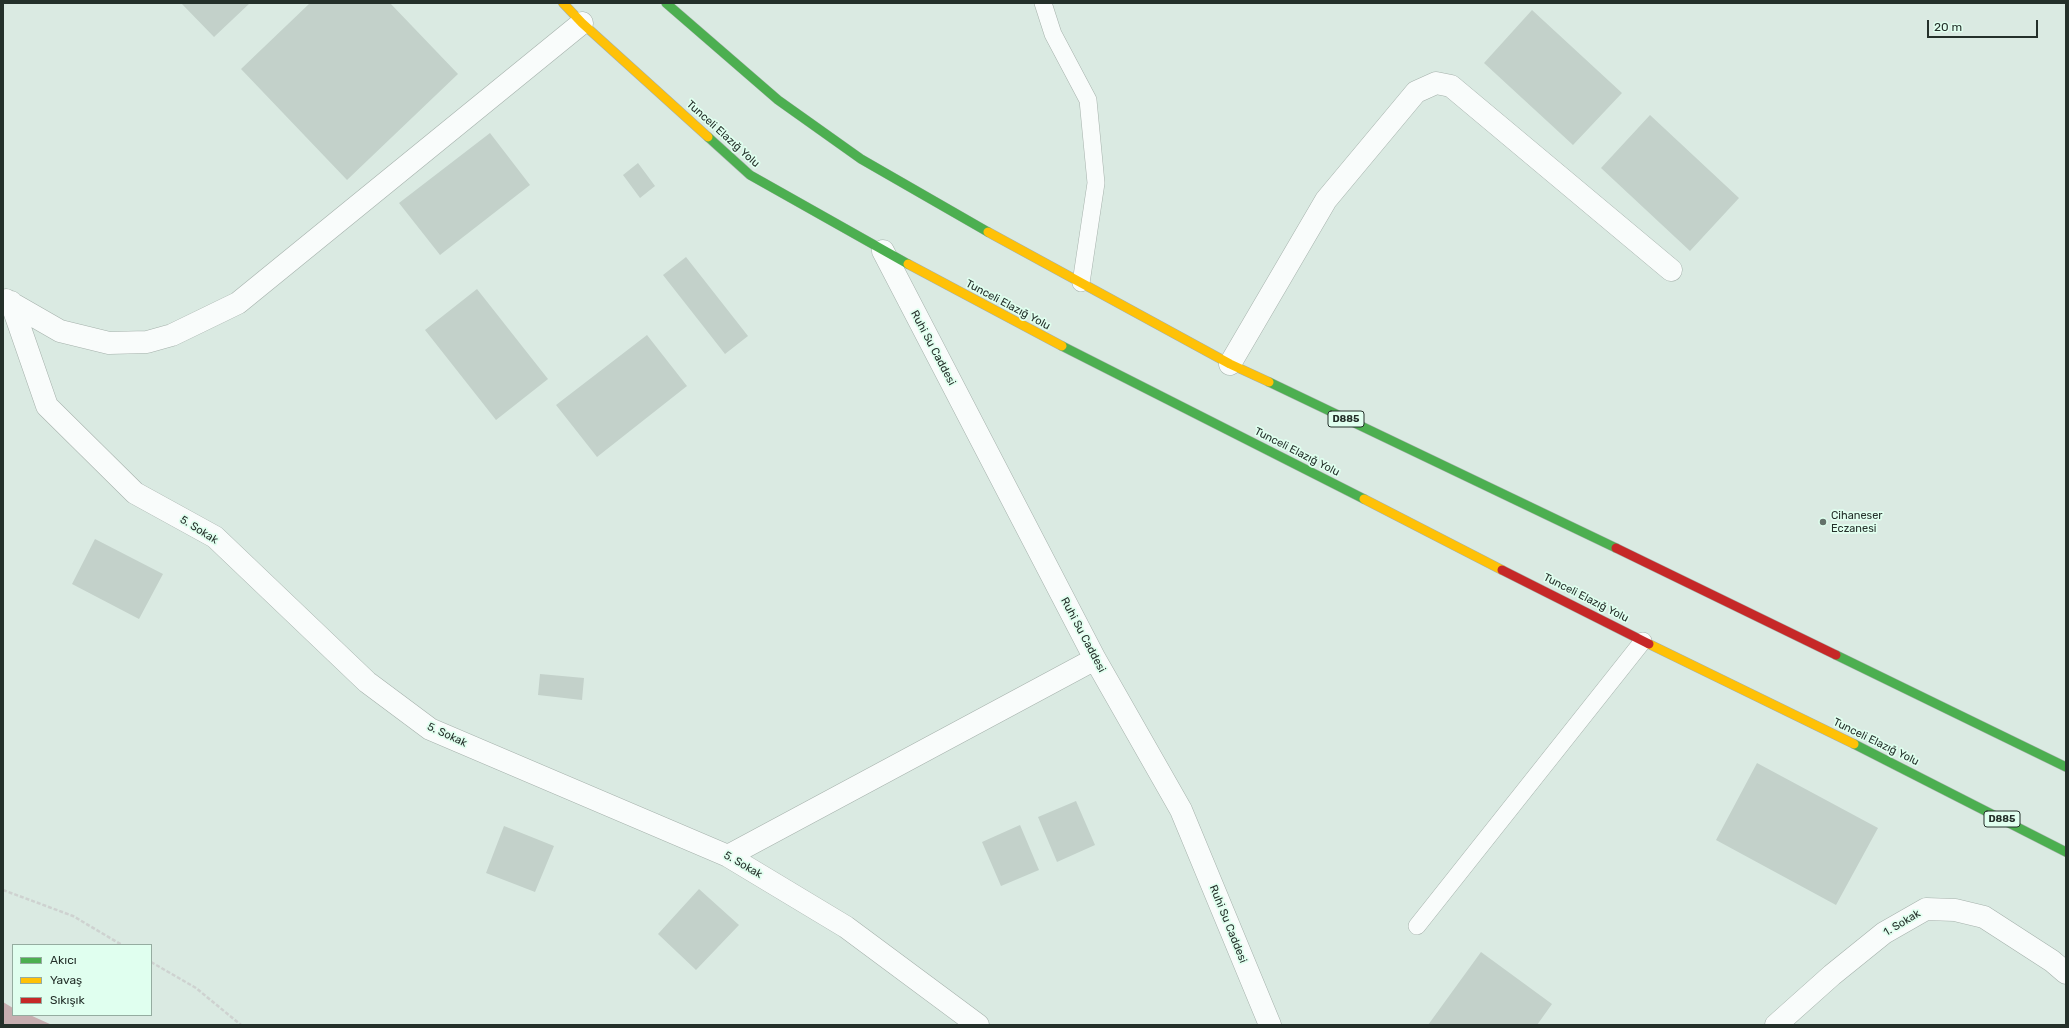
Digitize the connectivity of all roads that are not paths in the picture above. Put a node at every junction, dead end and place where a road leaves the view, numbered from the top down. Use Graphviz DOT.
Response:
graph roads {
  1 [pos="563,3"];
  2 [pos="666,3"];
  3 [pos="1043,3"];
  4 [pos="582,23"];
  5 [pos="883,251"];
  6 [pos="1671,270"];
  7 [pos="1082,283"];
  8 [pos="7,300"];
  9 [pos="1230,364"];
  10 [pos="1643,641"];
  11 [pos="1095,659"];
  12 [pos="2066,768"];
  13 [pos="2066,852"];
  14 [pos="728,856"];
  15 [pos="1417,926"];
  16 [pos="2066,973"];
  17 [pos="978,1025"];
  18 [pos="1270,1025"];
  19 [pos="1776,1025"];
  1 -- 4 [label="main road, Tunceli Elazığ Yolu / D885"];
  2 -- 7 [label="main road, D885"];
  3 -- 7 [label="lane"];
  4 -- 5 [label="main road, Tunceli Elazığ Yolu / D885"];
  4 -- 8 [label="street"];
  5 -- 10 [label="main road, Tunceli Elazığ Yolu / D885"];
  5 -- 11 [label="street, Ruhi Su Caddesi"];
  6 -- 9 [label="street"];
  7 -- 9 [label="main road, D885"];
  8 -- 14 [label="street, 5. Sokak"];
  9 -- 12 [label="main road, D885"];
  10 -- 13 [label="main road, Tunceli Elazığ Yolu / D885"];
  10 -- 15 [label="lane"];
  11 -- 14 [label="street"];
  11 -- 18 [label="street, Ruhi Su Caddesi"];
  14 -- 17 [label="street, 5. Sokak"];
  16 -- 19 [label="street, 1. Sokak"];
}
